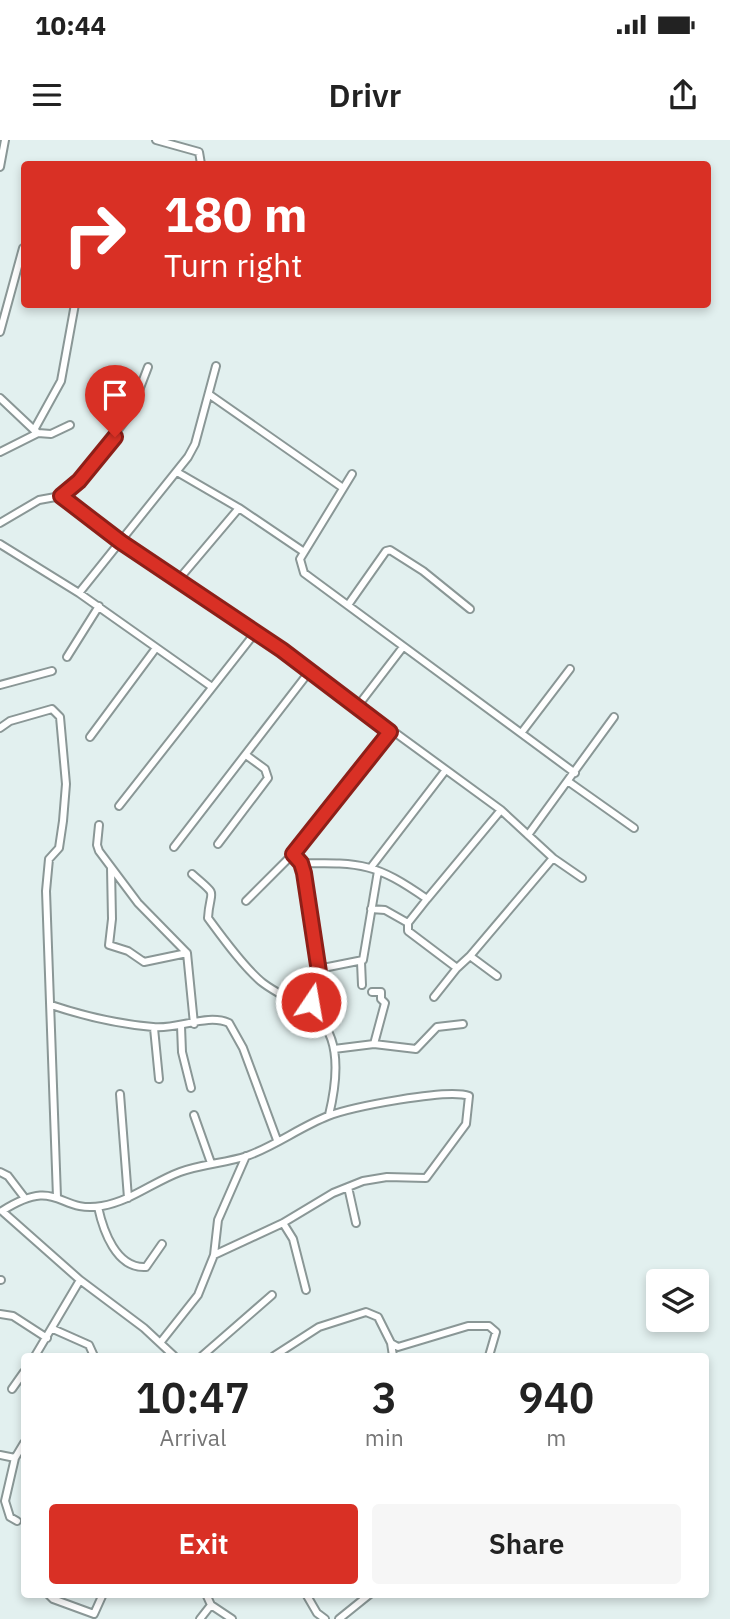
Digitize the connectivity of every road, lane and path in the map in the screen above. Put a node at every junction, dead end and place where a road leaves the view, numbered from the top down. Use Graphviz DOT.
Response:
graph roads {
  1 [pos="5,140"];
  2 [pos="156,140"];
  3 [pos="200,161"];
  4 [pos="0,167"];
  5 [pos="21,255"];
  6 [pos="74,308"];
  7 [pos="0,332"];
  8 [pos="216,366"];
  9 [pos="148,367"];
  10 [pos="210,395"];
  11 [pos="0,398"];
  12 [pos="70,425"];
  13 [pos="36,432"];
  14 [pos="0,452"];
  15 [pos="177,472"];
  16 [pos="352,474"];
  17 [pos="343,488"];
  18 [pos="61,496"];
  19 [pos="239,508"];
  20 [pos="0,523"];
  21 [pos="121,542"];
  22 [pos="0,544"];
  23 [pos="304,552"];
  24 [pos="179,579"];
  25 [pos="79,593"];
  26 [pos="348,605"];
  27 [pos="99,606"];
  28 [pos="470,609"];
  29 [pos="255,633"];
  30 [pos="156,648"];
  31 [pos="403,648"];
  32 [pos="66,657"];
  33 [pos="570,669"];
  34 [pos="52,671"];
  35 [pos="309,672"];
  36 [pos="0,685"];
  37 [pos="212,687"];
  38 [pos="357,707"];
  39 [pos="614,717"];
  40 [pos="0,728"];
  41 [pos="390,732"];
  42 [pos="522,732"];
  43 [pos="90,737"];
  44 [pos="246,755"];
  45 [pos="445,771"];
  46 [pos="575,773"];
  47 [pos="569,782"];
  48 [pos="119,806"];
  49 [pos="501,810"];
  50 [pos="99,825"];
  51 [pos="634,828"];
  52 [pos="528,835"];
  53 [pos="218,844"];
  54 [pos="174,847"];
  55 [pos="293,854"];
  56 [pos="553,858"];
  57 [pos="301,863"];
  58 [pos="111,869"];
  59 [pos="375,869"];
  60 [pos="192,874"];
  61 [pos="582,878"];
  62 [pos="427,899"];
  63 [pos="246,901"];
  64 [pos="371,909"];
  65 [pos="408,923"];
  66 [pos="187,953"];
  67 [pos="470,956"];
  68 [pos="361,962"];
  69 [pos="457,968"];
  70 [pos="319,972"];
  71 [pos="497,976"];
  72 [pos="362,985"];
  73 [pos="372,992"];
  74 [pos="434,996"];
  75 [pos="51,1005"];
  76 [pos="304,1009"];
  77 [pos="194,1024"];
  78 [pos="463,1024"];
  79 [pos="181,1026"];
  80 [pos="154,1027"];
  81 [pos="374,1044"];
  82 [pos="334,1049"];
  83 [pos="159,1079"];
  84 [pos="191,1088"];
  85 [pos="120,1094"];
  86 [pos="194,1115"];
  87 [pos="329,1115"];
  88 [pos="277,1140"];
  89 [pos="246,1156"];
  90 [pos="211,1163"];
  91 [pos="0,1172"];
  92 [pos="348,1186"];
  93 [pos="24,1197"];
  94 [pos="57,1197"];
  95 [pos="128,1198"];
  96 [pos="98,1207"];
  97 [pos="1,1211"];
  98 [pos="283,1223"];
  99 [pos="356,1223"];
  100 [pos="162,1244"];
  101 [pos="214,1255"];
  102 [pos="80,1280"];
  103 [pos="306,1290"];
  104 [pos="272,1295"];
  105 [pos="0,1314"];
  106 [pos="54,1329"];
  107 [pos="47,1338"];
  108 [pos="160,1343"];
  109 [pos="391,1343"];
  110 [pos="37,1353"];
  111 [pos="93,1353"];
  112 [pos="171,1353"];
  113 [pos="205,1353"];
  114 [pos="279,1353"];
  115 [pos="393,1353"];
  116 [pos="490,1353"];
  117 [pos="21,1376"];
  118 [pos="12,1389"];
  119 [pos="21,1448"];
  120 [pos="0,1454"];
  121 [pos="15,1458"];
  122 [pos="17,1521"];
  123 [pos="52,1598"];
  124 [pos="101,1598"];
  125 [pos="210,1598"];
  126 [pos="308,1598"];
  127 [pos="365,1598"];
  128 [pos="315,1616"];
  129 [pos="200,1619"];
  130 [pos="232,1619"];
  131 [pos="325,1619"];
  132 [pos="339,1619"];
  1 -- 4 [label="street"];
  2 -- 3 [label="street"];
  5 -- 7 [label="street"];
  6 -- 13 [label="street"];
  8 -- 10 [label="street"];
  9 -- 18 [label="street"];
  10 -- 15 [label="street"];
  10 -- 17 [label="street"];
  11 -- 13 [label="street"];
  12 -- 13 [label="street"];
  13 -- 14 [label="street"];
  15 -- 19 [label="street"];
  15 -- 21 [label="street"];
  16 -- 17 [label="street"];
  17 -- 23 [label="street"];
  18 -- 20 [label="street"];
  18 -- 21 [label="street"];
  19 -- 23 [label="street"];
  19 -- 24 [label="street"];
  21 -- 24 [label="street"];
  21 -- 25 [label="street"];
  22 -- 25 [label="street"];
  23 -- 26 [label="street"];
  24 -- 29 [label="street"];
  25 -- 27 [label="street"];
  26 -- 28 [label="street"];
  26 -- 31 [label="street"];
  27 -- 30 [label="street"];
  27 -- 32 [label="street"];
  29 -- 35 [label="street"];
  29 -- 37 [label="street"];
  30 -- 37 [label="street"];
  30 -- 43 [label="street"];
  31 -- 38 [label="street"];
  31 -- 42 [label="street"];
  33 -- 42 [label="street"];
  34 -- 36 [label="street"];
  35 -- 38 [label="street"];
  35 -- 44 [label="street"];
  37 -- 48 [label="street"];
  38 -- 41 [label="street"];
  39 -- 46 [label="street"];
  40 -- 75 [label="street"];
  41 -- 45 [label="street"];
  41 -- 55 [label="street"];
  42 -- 46 [label="street"];
  44 -- 53 [label="street"];
  44 -- 54 [label="street"];
  45 -- 49 [label="street"];
  45 -- 59 [label="street"];
  46 -- 47 [label="street"];
  47 -- 51 [label="street"];
  47 -- 52 [label="street"];
  49 -- 52 [label="street"];
  49 -- 62 [label="street"];
  50 -- 58 [label="street"];
  52 -- 56 [label="street"];
  55 -- 57 [label="street"];
  55 -- 63 [label="street"];
  56 -- 61 [label="street"];
  56 -- 67 [label="street"];
  57 -- 59 [label="street"];
  57 -- 70 [label="street"];
  58 -- 66 [label="street"];
  58 -- 66 [label="street"];
  59 -- 62 [label="street"];
  59 -- 64 [label="street"];
  60 -- 76 [label="street"];
  62 -- 65 [label="street"];
  64 -- 65 [label="street"];
  64 -- 68 [label="street"];
  65 -- 69 [label="street"];
  66 -- 77 [label="street"];
  67 -- 69 [label="street"];
  67 -- 71 [label="street"];
  68 -- 70 [label="street"];
  68 -- 72 [label="street"];
  69 -- 74 [label="street"];
  70 -- 76 [label="street"];
  73 -- 81 [label="street"];
  75 -- 80 [label="street"];
  75 -- 94 [label="street"];
  76 -- 82 [label="street"];
  77 -- 79 [label="street"];
  77 -- 88 [label="street"];
  78 -- 81 [label="street"];
  79 -- 80 [label="street"];
  79 -- 84 [label="street"];
  80 -- 83 [label="street"];
  81 -- 82 [label="street"];
  82 -- 87 [label="street"];
  85 -- 95 [label="street"];
  86 -- 90 [label="street"];
  87 -- 88 [label="street"];
  87 -- 92 [label="street"];
  88 -- 89 [label="street"];
  89 -- 90 [label="street"];
  89 -- 101 [label="street"];
  90 -- 95 [label="street"];
  91 -- 93 [label="street"];
  92 -- 98 [label="street"];
  92 -- 99 [label="street"];
  93 -- 94 [label="street"];
  93 -- 97 [label="street"];
  94 -- 96 [label="street"];
  95 -- 96 [label="street"];
  96 -- 100 [label="street"];
  97 -- 102 [label="street"];
  98 -- 101 [label="street"];
  98 -- 103 [label="street"];
  101 -- 108 [label="street"];
  102 -- 106 [label="street"];
  102 -- 108 [label="street"];
  104 -- 113 [label="street"];
  105 -- 107 [label="street"];
  106 -- 107 [label="street"];
  106 -- 111 [label="street"];
  107 -- 110 [label="street"];
  108 -- 112 [label="street"];
  109 -- 114 [label="street"];
  109 -- 115 [label="street"];
  109 -- 116 [label="street"];
  117 -- 118 [label="street"];
  119 -- 121 [label="street"];
  120 -- 121 [label="street"];
  121 -- 122 [label="street"];
  123 -- 124 [label="street"];
  125 -- 129 [label="street"];
  125 -- 130 [label="street"];
  126 -- 128 [label="street"];
  127 -- 132 [label="street"];
  128 -- 131 [label="street"];
}
